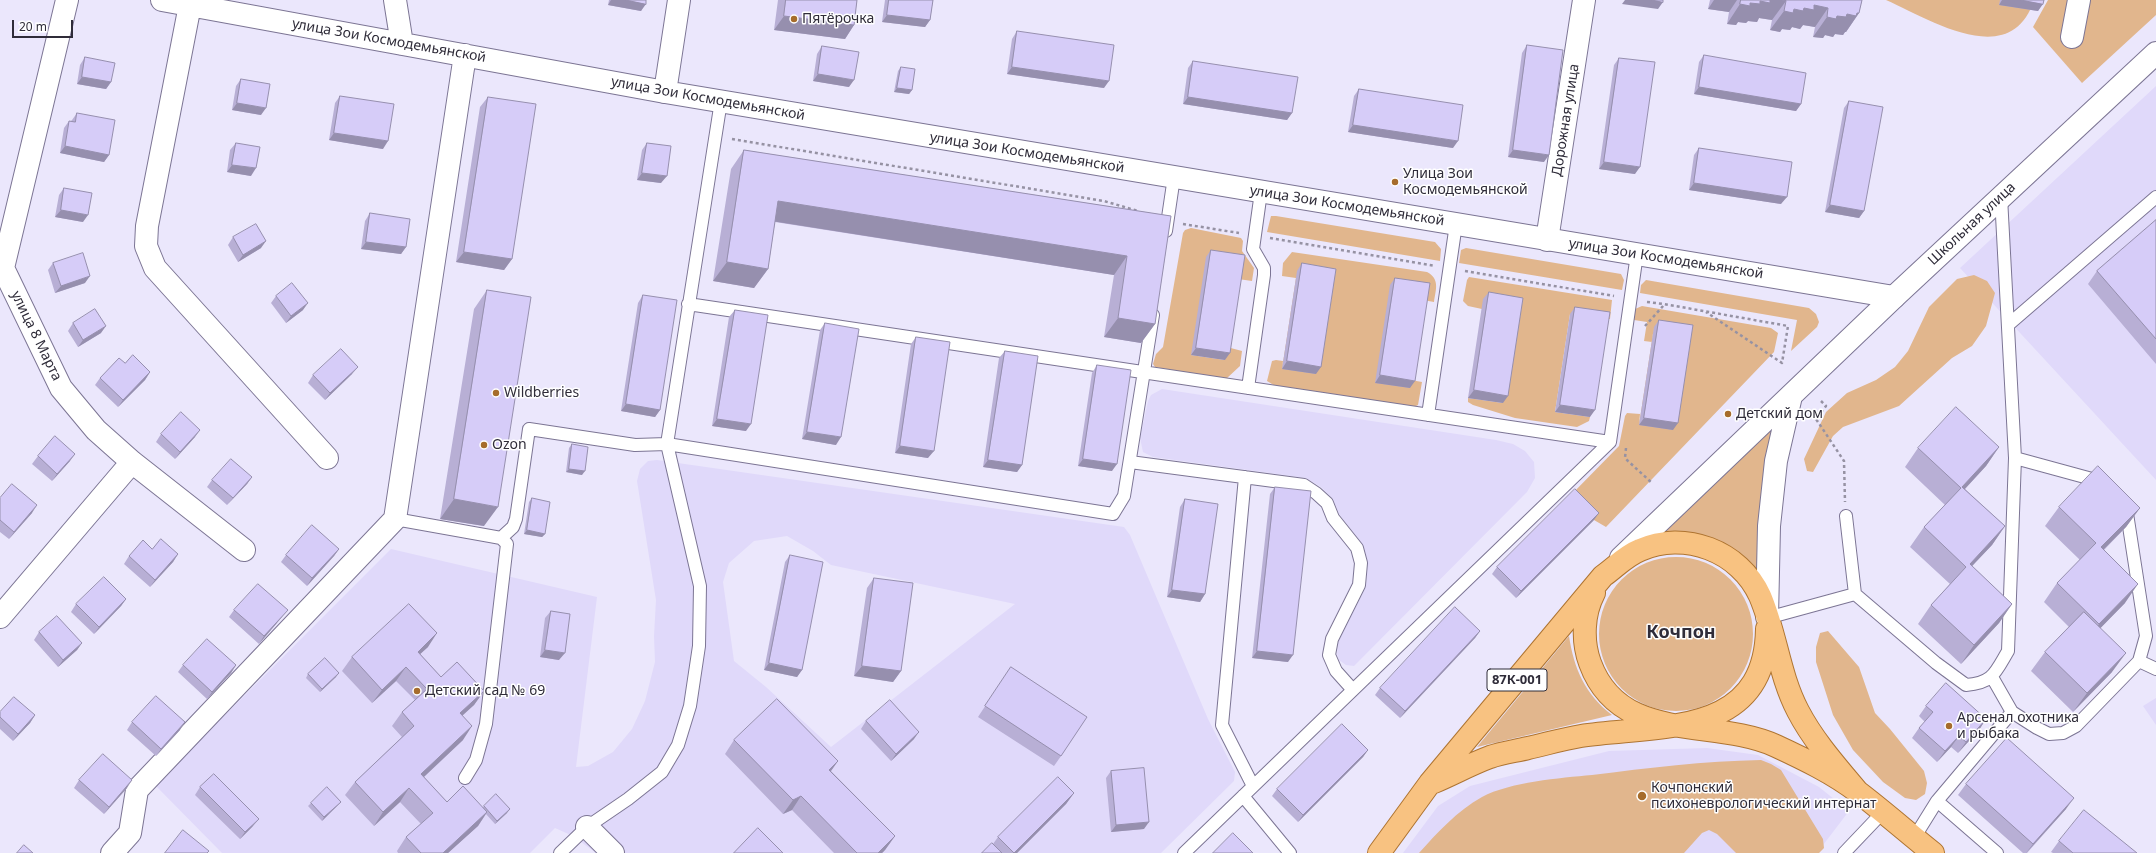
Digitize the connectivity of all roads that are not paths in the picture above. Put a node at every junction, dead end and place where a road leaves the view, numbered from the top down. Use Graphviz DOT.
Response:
graph roads {
  1 [pos="67,0"];
  2 [pos="162,0"];
  3 [pos="395,0"];
  4 [pos="679,0"];
  5 [pos="1584,0"];
  6 [pos="2079,0"];
  7 [pos="190,5"];
  8 [pos="2072,37"];
  9 [pos="402,44"];
  10 [pos="2156,53"];
  11 [pos="465,55"];
  12 [pos="665,92"];
  13 [pos="721,101"];
  14 [pos="1174,177"];
  15 [pos="1262,192"];
  16 [pos="2001,197"];
  17 [pos="2156,197"];
  18 [pos="1456,224"];
  19 [pos="1547,240"];
  20 [pos="1164,244"];
  21 [pos="1637,254"];
  22 [pos="1,269"];
  23 [pos="1894,297"];
  24 [pos="688,304"];
  25 [pos="1154,304"];
  26 [pos="2008,325"];
  27 [pos="1144,372"];
  28 [pos="1248,388"];
  29 [pos="1791,396"];
  30 [pos="1428,415"];
  31 [pos="1610,442"];
  32 [pos="667,444"];
  33 [pos="327,458"];
  34 [pos="2015,458"];
  35 [pos="132,462"];
  36 [pos="1130,462"];
  37 [pos="1245,477"];
  38 [pos="1846,516"];
  39 [pos="395,519"];
  40 [pos="501,538"];
  41 [pos="244,550"];
  42 [pos="1603,576"];
  43 [pos="1855,594"];
  44 [pos="0,617"];
  45 [pos="1767,618"];
  46 [pos="2139,661"];
  47 [pos="2156,669"];
  48 [pos="1992,677"];
  49 [pos="1353,690"];
  50 [pos="2012,712"];
  51 [pos="1683,726"];
  52 [pos="465,778"];
  53 [pos="1430,783"];
  54 [pos="1253,786"];
  55 [pos="1857,791"];
  56 [pos="1243,796"];
  57 [pos="1937,800"];
  58 [pos="1883,812"];
  59 [pos="587,827"];
  60 [pos="1914,838"];
  61 [pos="112,853"];
  62 [pos="560,853"];
  63 [pos="613,853"];
  64 [pos="1184,853"];
  65 [pos="1290,853"];
  66 [pos="1379,853"];
  67 [pos="1844,853"];
  68 [pos="1933,853"];
  69 [pos="1996,853"];
  1 -- 22 [label="street, улица 8 Марта"];
  2 -- 7 [label="street, улица Зои Космодемьянской"];
  3 -- 9 [label="street"];
  4 -- 12 [label="street"];
  5 -- 19 [label="street, Дорожная улица"];
  6 -- 8 [label="street"];
  7 -- 9 [label="street, улица Зои Космодемьянской"];
  7 -- 33 [label="street"];
  9 -- 11 [label="street, улица Зои Космодемьянской"];
  10 -- 16 [label="street, Школьная улица"];
  11 -- 12 [label="street, улица Зои Космодемьянской"];
  11 -- 39 [label="street"];
  12 -- 13 [label="street, улица Зои Космодемьянской"];
  13 -- 14 [label="street, улица Зои Космодемьянской"];
  13 -- 24 [label="lane"];
  14 -- 15 [label="street, улица Зои Космодемьянской"];
  14 -- 20 [label="lane"];
  15 -- 18 [label="street, улица Зои Космодемьянской"];
  15 -- 28 [label="lane"];
  16 -- 23 [label="street, Школьная улица"];
  16 -- 26 [label="lane"];
  17 -- 26 [label="lane"];
  18 -- 19 [label="street, улица Зои Космодемьянской"];
  18 -- 30 [label="lane"];
  19 -- 21 [label="street, улица Зои Космодемьянской"];
  21 -- 23 [label="street, улица Зои Космодемьянской"];
  21 -- 31 [label="lane"];
  22 -- 35 [label="street, улица 8 Марта"];
  23 -- 29 [label="street, Школьная улица"];
  24 -- 27 [label="lane"];
  24 -- 32 [label="lane"];
  25 -- 27 [label="lane"];
  26 -- 34 [label="lane"];
  27 -- 28 [label="lane"];
  27 -- 36 [label="lane"];
  28 -- 30 [label="lane"];
  29 -- 42 [label="street, Школьная улица"];
  29 -- 45 [label="street"];
  30 -- 31 [label="lane"];
  31 -- 49 [label="lane"];
  32 -- 36 [label="lane"];
  32 -- 40 [label="lane"];
  32 -- 59 [label="lane"];
  34 -- 46 [label="lane"];
  34 -- 48 [label="lane"];
  35 -- 41 [label="street, улица 8 Марта"];
  35 -- 44 [label="street"];
  36 -- 37 [label="lane"];
  37 -- 49 [label="lane"];
  37 -- 54 [label="lane"];
  38 -- 43 [label="lane"];
  39 -- 40 [label="lane"];
  39 -- 61 [label="street"];
  40 -- 52 [label="lane"];
  42 -- 45 [label="main road, 87К-001"];
  42 -- 51 [label="main road, 87К-001"];
  42 -- 53 [label="main road, 87К-001"];
  43 -- 45 [label="lane"];
  43 -- 48 [label="lane"];
  45 -- 51 [label="main road, 87К-001"];
  45 -- 55 [label="main road, 87К-001"];
  46 -- 47 [label="lane"];
  46 -- 50 [label="lane"];
  48 -- 50 [label="lane"];
  49 -- 54 [label="lane"];
  50 -- 57 [label="lane"];
  51 -- 53 [label="main road, 87К-001"];
  51 -- 55 [label="main road, 87К-001"];
  53 -- 66 [label="main road, 87К-001"];
  54 -- 56 [label="lane"];
  55 -- 58 [label="main road, 87К-001"];
  56 -- 64 [label="lane"];
  56 -- 65 [label="lane"];
  57 -- 60 [label="lane"];
  57 -- 69 [label="lane"];
  58 -- 60 [label="main road, 87К-001"];
  58 -- 67 [label="lane"];
  59 -- 62 [label="lane"];
  59 -- 63 [label="street"];
  60 -- 68 [label="main road, 87К-001"];
}
